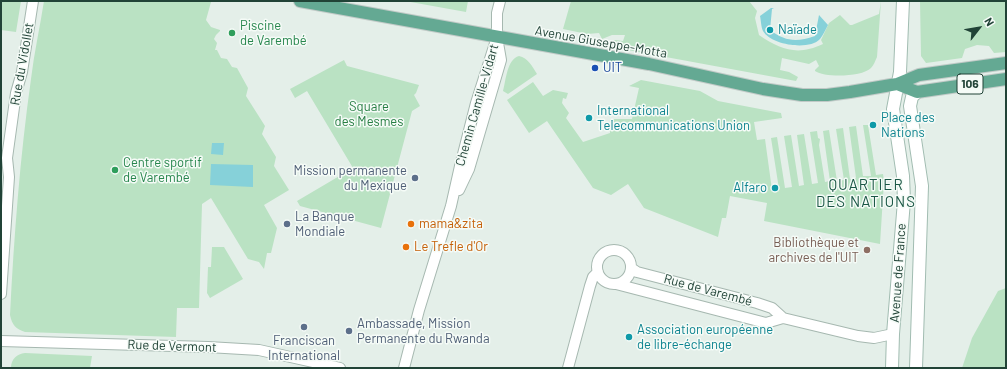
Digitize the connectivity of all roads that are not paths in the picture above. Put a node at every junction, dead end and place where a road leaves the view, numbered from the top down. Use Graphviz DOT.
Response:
graph roads {
  1 [pos="33,1"];
  2 [pos="300,1"];
  3 [pos="500,1"];
  4 [pos="904,1"];
  5 [pos="497,37"];
  6 [pos="1006,63"];
  7 [pos="1006,79"];
  8 [pos="898,84"];
  9 [pos="917,92"];
  10 [pos="631,268"];
  11 [pos="598,272"];
  12 [pos="616,284"];
  13 [pos="1,294"];
  14 [pos="783,318"];
  15 [pos="893,334"];
  16 [pos="1,341"];
  17 [pos="340,368"];
  18 [pos="404,368"];
  19 [pos="568,368"];
  20 [pos="892,368"];
  21 [pos="916,368"];
  1 -- 13 [label="street, Rue du Vidollet"];
  2 -- 5 [label="main road, Avenue Giuseppe-Motta"];
  3 -- 5 [label="street, Chemin Camille-Vidart"];
  4 -- 8 [label="main road, Avenue de France"];
  5 -- 8 [label="main road, Avenue Giuseppe-Motta"];
  5 -- 18 [label="street, Chemin Camille-Vidart"];
  6 -- 8 [label="main road, 106"];
  7 -- 9 [label="main road, 106"];
  8 -- 9 [label="main road"];
  8 -- 15 [label="main road, Avenue de France"];
  9 -- 21 [label="main road, Avenue de France"];
  10 -- 11 [label="street"];
  10 -- 12 [label="street"];
  10 -- 14 [label="street, Rue de Varembé"];
  11 -- 12 [label="street"];
  11 -- 19 [label="street"];
  12 -- 14 [label="street, Rue de Varembé"];
  14 -- 15 [label="street, Rue de Varembé"];
  15 -- 20 [label="main road, Avenue de France"];
  16 -- 17 [label="street, Rue de Vermont"];
}
